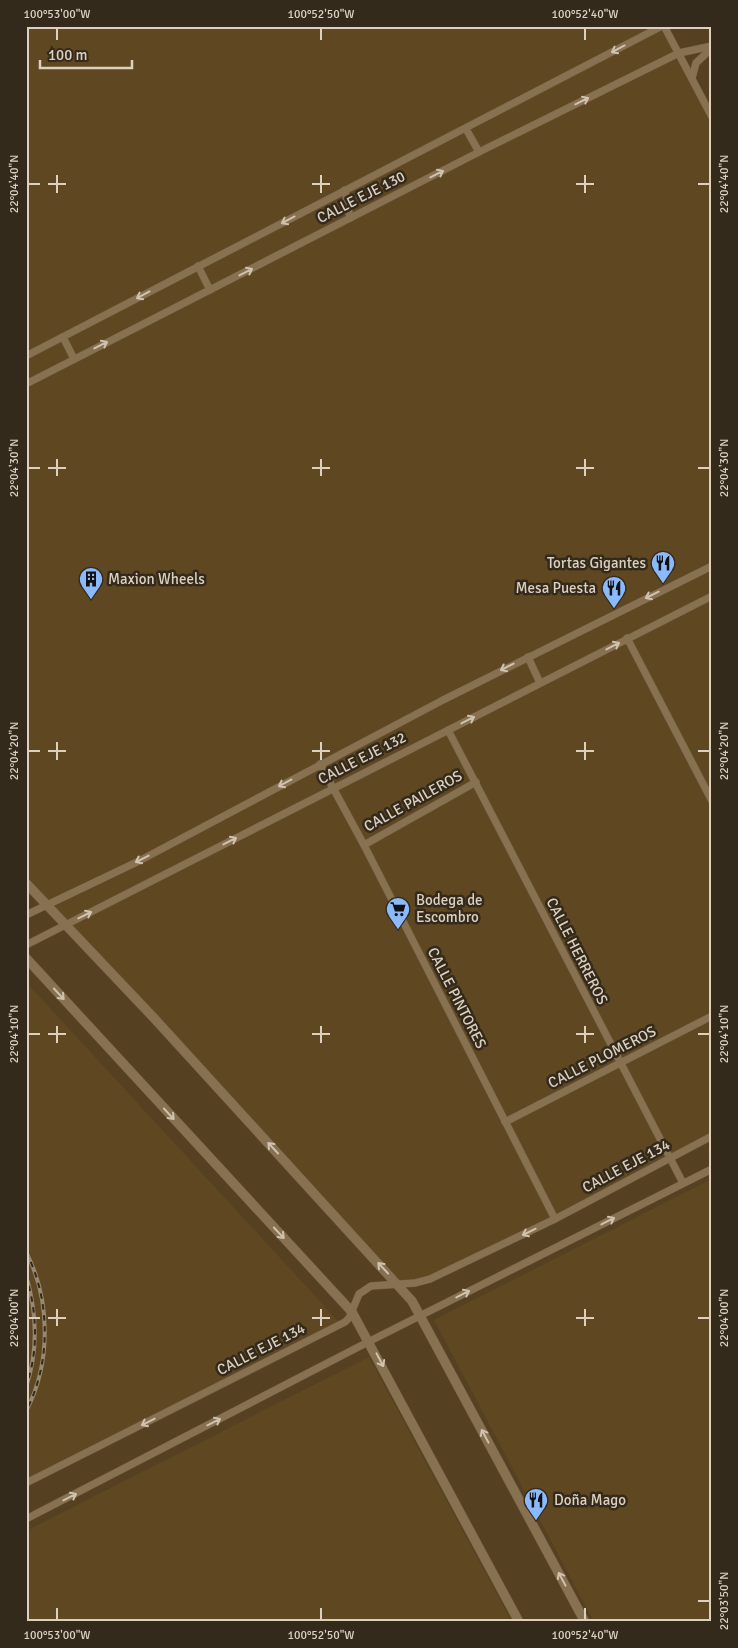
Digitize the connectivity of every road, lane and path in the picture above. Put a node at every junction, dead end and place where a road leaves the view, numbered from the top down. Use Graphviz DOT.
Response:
graph roads {
  1 [pos="663,26"];
  2 [pos="712,47"];
  3 [pos="679,53"];
  4 [pos="692,78"];
  5 [pos="712,117"];
  6 [pos="466,129"];
  7 [pos="478,152"];
  8 [pos="345,190"];
  9 [pos="350,218"];
  10 [pos="198,266"];
  11 [pos="210,290"];
  12 [pos="63,337"];
  13 [pos="26,356"];
  14 [pos="74,359"];
  15 [pos="26,384"];
  16 [pos="712,566"];
  17 [pos="712,596"];
  18 [pos="627,638"];
  19 [pos="528,657"];
  20 [pos="540,683"];
  21 [pos="448,730"];
  22 [pos="320,764"];
  23 [pos="476,782"];
  24 [pos="333,788"];
  25 [pos="712,801"];
  26 [pos="364,845"];
  27 [pos="26,883"];
  28 [pos="46,905"];
  29 [pos="26,914"];
  30 [pos="65,925"];
  31 [pos="26,945"];
  32 [pos="26,958"];
  33 [pos="712,1016"];
  34 [pos="620,1064"];
  35 [pos="505,1122"];
  36 [pos="712,1136"];
  37 [pos="669,1158"];
  38 [pos="712,1169"];
  39 [pos="683,1183"];
  40 [pos="555,1219"];
  41 [pos="397,1283"];
  42 [pos="352,1312"];
  43 [pos="420,1316"];
  44 [pos="370,1341"];
  45 [pos="26,1483"];
  46 [pos="26,1519"];
  47 [pos="519,1622"];
  48 [pos="585,1622"];
  1 -- 3 [label="street"];
  1 -- 6 [label="street, CALLE EJE 130, one-way"];
  2 -- 3 [label="street, CALLE EJE 130"];
  2 -- 4 [label="street"];
  3 -- 4 [label="street"];
  7 -- 3 [label="street, CALLE EJE 130, one-way"];
  4 -- 5 [label="street"];
  6 -- 7 [label="street"];
  6 -- 8 [label="street, CALLE EJE 130"];
  9 -- 7 [label="street, CALLE EJE 130, one-way"];
  8 -- 9 [label="street"];
  8 -- 10 [label="street, CALLE EJE 130, one-way"];
  11 -- 9 [label="street, CALLE EJE 130, one-way"];
  10 -- 11 [label="street"];
  10 -- 12 [label="street, CALLE EJE 130, one-way"];
  14 -- 11 [label="street, CALLE EJE 130, one-way"];
  12 -- 13 [label="street, CALLE EJE 130"];
  12 -- 14 [label="street"];
  14 -- 15 [label="street, CALLE EJE 130"];
  16 -- 19 [label="street, CALLE EJE 132, one-way"];
  17 -- 18 [label="street, CALLE EJE 132"];
  20 -- 18 [label="street, CALLE EJE 132, one-way"];
  18 -- 25 [label="street"];
  19 -- 20 [label="street"];
  19 -- 22 [label="street, CALLE EJE 132, one-way"];
  21 -- 20 [label="street, CALLE EJE 132, one-way"];
  21 -- 23 [label="street, CALLE HERREROS"];
  21 -- 24 [label="street, CALLE EJE 132"];
  22 -- 24 [label="street, CALLE PINTORES"];
  22 -- 28 [label="street, CALLE EJE 132, one-way"];
  23 -- 26 [label="street, CALLE PAILEROS"];
  23 -- 34 [label="street, CALLE HERREROS"];
  24 -- 26 [label="street, CALLE PINTORES"];
  30 -- 24 [label="street, CALLE EJE 132, one-way"];
  26 -- 35 [label="street, CALLE PINTORES"];
  27 -- 28 [label="street"];
  28 -- 29 [label="street, CALLE EJE 132"];
  28 -- 30 [label="street"];
  30 -- 31 [label="street, CALLE EJE 132"];
  41 -- 30 [label="street, one-way"];
  32 -- 42 [label="street, one-way"];
  33 -- 34 [label="street, CALLE PLOMEROS"];
  34 -- 35 [label="street, CALLE PLOMEROS"];
  34 -- 37 [label="street, CALLE HERREROS"];
  35 -- 40 [label="street, CALLE PINTORES"];
  36 -- 37 [label="street, CALLE EJE 134"];
  37 -- 39 [label="street, CALLE HERREROS"];
  37 -- 40 [label="street, CALLE EJE 134"];
  38 -- 39 [label="street"];
  43 -- 39 [label="street, one-way"];
  40 -- 41 [label="street, CALLE EJE 134, one-way"];
  41 -- 42 [label="street, CALLE EJE 134"];
  41 -- 43 [label="street"];
  42 -- 44 [label="street"];
  42 -- 45 [label="street, CALLE EJE 134, one-way"];
  43 -- 44 [label="street"];
  48 -- 43 [label="street, one-way"];
  46 -- 44 [label="street, one-way"];
  44 -- 47 [label="street, one-way"];
}
